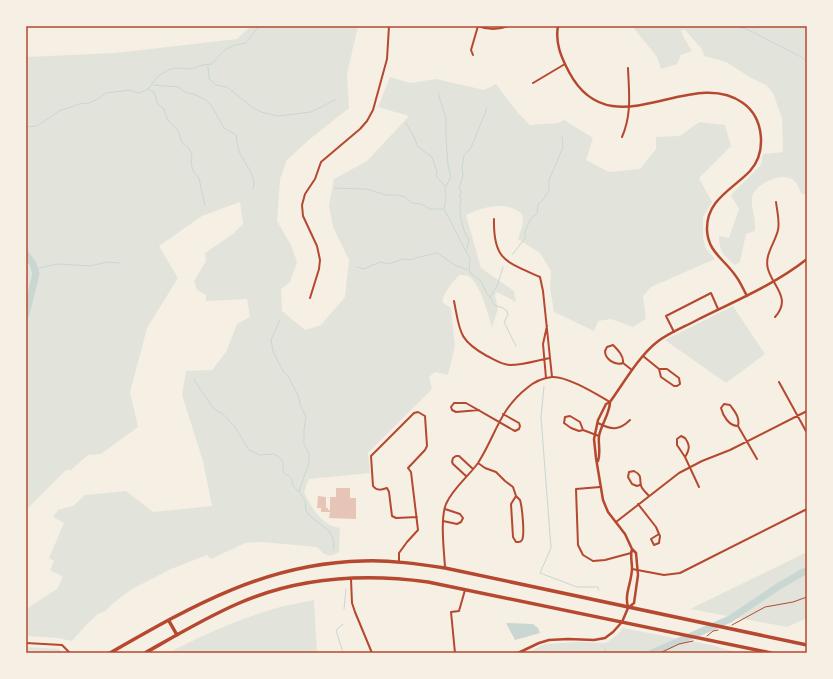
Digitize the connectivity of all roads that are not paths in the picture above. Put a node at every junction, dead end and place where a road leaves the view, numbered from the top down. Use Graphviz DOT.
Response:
graph roads {
  1 [pos="389,26"];
  2 [pos="478,26"];
  3 [pos="508,26"];
  4 [pos="558,26"];
  5 [pos="473,55"];
  6 [pos="565,64"];
  7 [pos="628,68"];
  8 [pos="533,83"];
  9 [pos="629,107"];
  10 [pos="622,137"];
  11 [pos="776,202"];
  12 [pos="494,219"];
  13 [pos="807,259"];
  14 [pos="774,281"];
  15 [pos="747,296"];
  16 [pos="310,298"];
  17 [pos="454,301"];
  18 [pos="718,309"];
  19 [pos="774,316"];
  20 [pos="547,324"];
  21 [pos="674,332"];
  22 [pos="643,356"];
  23 [pos="550,358"];
  24 [pos="544,359"];
  25 [pos="623,363"];
  26 [pos="659,369"];
  27 [pos="632,371"];
  28 [pos="552,377"];
  29 [pos="546,378"];
  30 [pos="779,382"];
  31 [pos="610,402"];
  32 [pos="479,410"];
  33 [pos="807,411"];
  34 [pos="503,414"];
  35 [pos="797,416"];
  36 [pos="630,420"];
  37 [pos="498,422"];
  38 [pos="598,423"];
  39 [pos="602,425"];
  40 [pos="738,426"];
  41 [pos="583,430"];
  42 [pos="807,433"];
  43 [pos="595,435"];
  44 [pos="599,436"];
  45 [pos="747,442"];
  46 [pos="685,457"];
  47 [pos="757,459"];
  48 [pos="598,462"];
  49 [pos="478,463"];
  50 [pos="690,467"];
  51 [pos="473,469"];
  52 [pos="467,477"];
  53 [pos="640,485"];
  54 [pos="600,487"];
  55 [pos="699,487"];
  56 [pos="516,496"];
  57 [pos="649,496"];
  58 [pos="638,504"];
  59 [pos="445,509"];
  60 [pos="807,509"];
  61 [pos="417,517"];
  62 [pos="443,521"];
  63 [pos="615,523"];
  64 [pos="659,534"];
  65 [pos="632,549"];
  66 [pos="631,553"];
  67 [pos="399,562"];
  68 [pos="445,568"];
  69 [pos="632,569"];
  70 [pos="638,569"];
  71 [pos="351,577"];
  72 [pos="465,590"];
  73 [pos="628,608"];
  74 [pos="169,621"];
  75 [pos="622,622"];
  76 [pos="177,635"];
  77 [pos="26,643"];
  78 [pos="807,645"];
  79 [pos="70,653"];
  80 [pos="110,653"];
  81 [pos="145,653"];
  82 [pos="372,653"];
  83 [pos="455,653"];
  84 [pos="518,653"];
  85 [pos="771,653"];
  1 -- 16 [label="street"];
  2 -- 3 [label="street"];
  2 -- 5 [label="street"];
  4 -- 6 [label="street"];
  6 -- 8 [label="street"];
  6 -- 9 [label="street"];
  7 -- 9 [label="street"];
  9 -- 10 [label="street"];
  9 -- 15 [label="street"];
  11 -- 14 [label="street"];
  12 -- 20 [label="street"];
  13 -- 14 [label="street"];
  14 -- 15 [label="street"];
  14 -- 19 [label="street"];
  15 -- 18 [label="street"];
  17 -- 24 [label="street"];
  18 -- 21 [label="street"];
  18 -- 21 [label="street"];
  20 -- 23 [label="street"];
  20 -- 24 [label="street"];
  21 -- 22 [label="street"];
  22 -- 26 [label="street"];
  22 -- 27 [label="street"];
  23 -- 24 [label="street"];
  23 -- 28 [label="street"];
  24 -- 29 [label="street"];
  25 -- 25 [label="street"];
  25 -- 27 [label="street"];
  26 -- 26 [label="street"];
  27 -- 31 [label="street"];
  28 -- 29 [label="street"];
  28 -- 31 [label="street"];
  29 -- 34 [label="street"];
  30 -- 35 [label="street"];
  31 -- 38 [label="street"];
  31 -- 39 [label="street"];
  32 -- 32 [label="street"];
  32 -- 37 [label="street"];
  33 -- 35 [label="street"];
  34 -- 37 [label="street"];
  34 -- 37 [label="street"];
  35 -- 42 [label="street"];
  35 -- 45 [label="street"];
  36 -- 39 [label="street"];
  37 -- 49 [label="street"];
  38 -- 39 [label="street"];
  38 -- 43 [label="street"];
  39 -- 44 [label="street"];
  40 -- 40 [label="street"];
  40 -- 45 [label="street"];
  41 -- 41 [label="street"];
  41 -- 43 [label="street"];
  43 -- 44 [label="street"];
  43 -- 48 [label="street"];
  44 -- 48 [label="street"];
  45 -- 47 [label="street"];
  45 -- 50 [label="street"];
  46 -- 46 [label="street"];
  46 -- 50 [label="street"];
  48 -- 54 [label="street"];
  49 -- 51 [label="street"];
  49 -- 56 [label="street"];
  50 -- 55 [label="street"];
  50 -- 57 [label="street"];
  51 -- 52 [label="street"];
  51 -- 52 [label="street"];
  52 -- 59 [label="street"];
  53 -- 53 [label="street"];
  53 -- 57 [label="street"];
  54 -- 63 [label="street"];
  54 -- 66 [label="street"];
  56 -- 56 [label="street"];
  57 -- 58 [label="street"];
  58 -- 63 [label="street"];
  58 -- 64 [label="street"];
  59 -- 62 [label="street"];
  59 -- 62 [label="street"];
  60 -- 70 [label="street"];
  61 -- 61 [label="street"];
  61 -- 67 [label="street"];
  62 -- 68 [label="street"];
  63 -- 65 [label="street"];
  64 -- 64 [label="street"];
  65 -- 66 [label="street"];
  65 -- 70 [label="street"];
  66 -- 69 [label="street"];
  67 -- 68 [label="highway"];
  67 -- 74 [label="highway"];
  68 -- 73 [label="highway"];
  69 -- 70 [label="street"];
  69 -- 73 [label="street"];
  70 -- 73 [label="street"];
  71 -- 72 [label="highway"];
  71 -- 76 [label="highway"];
  71 -- 82 [label="street"];
  72 -- 75 [label="highway"];
  72 -- 83 [label="street"];
  73 -- 75 [label="street"];
  73 -- 78 [label="highway"];
  74 -- 76 [label="highway"];
  74 -- 80 [label="highway"];
  75 -- 84 [label="street"];
  75 -- 85 [label="highway"];
  76 -- 81 [label="highway"];
  77 -- 79 [label="street"];
}
